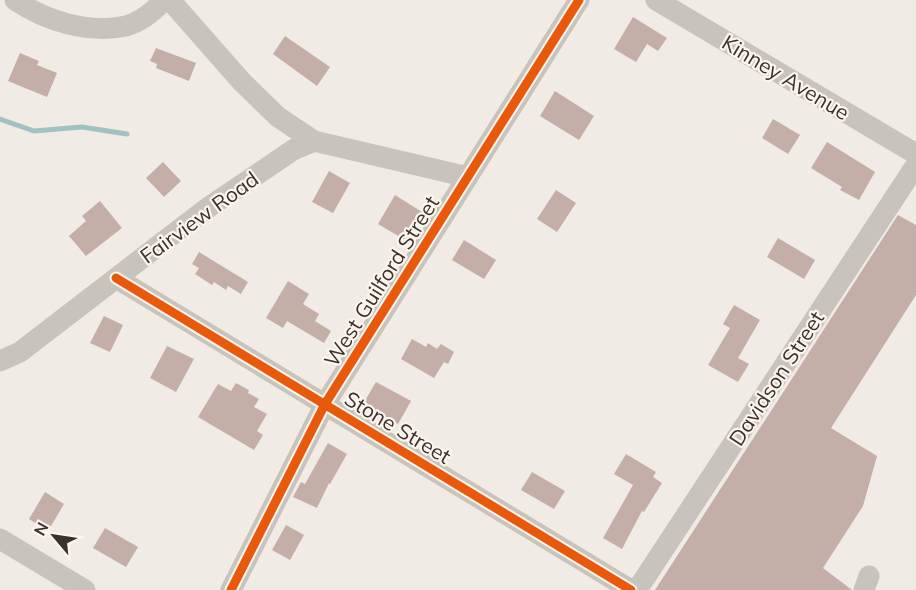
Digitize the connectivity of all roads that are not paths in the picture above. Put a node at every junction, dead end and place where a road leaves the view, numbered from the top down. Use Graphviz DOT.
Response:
graph roads {
  1 [pos="15,0"];
  2 [pos="164,0"];
  3 [pos="170,0"];
  4 [pos="579,0"];
  5 [pos="656,0"];
  6 [pos="314,141"];
  7 [pos="916,154"];
  8 [pos="916,165"];
  9 [pos="468,177"];
  10 [pos="116,278"];
  11 [pos="0,361"];
  12 [pos="325,404"];
  13 [pos="0,539"];
  14 [pos="85,590"];
  15 [pos="231,590"];
  16 [pos="631,590"];
  17 [pos="637,590"];
  1 -- 2 [label="street"];
  3 -- 6 [label="street"];
  4 -- 9 [label="street, West Guilford Street"];
  5 -- 7 [label="street, Kinney Avenue"];
  6 -- 9 [label="street"];
  6 -- 10 [label="street, Fairview Road"];
  8 -- 17 [label="street, Davidson Street"];
  9 -- 12 [label="street, West Guilford Street"];
  10 -- 11 [label="street, Fairview Road"];
  10 -- 12 [label="street, Stone Street"];
  12 -- 15 [label="street, West Guilford Street"];
  12 -- 16 [label="street, Stone Street"];
  13 -- 14 [label="street"];
}
